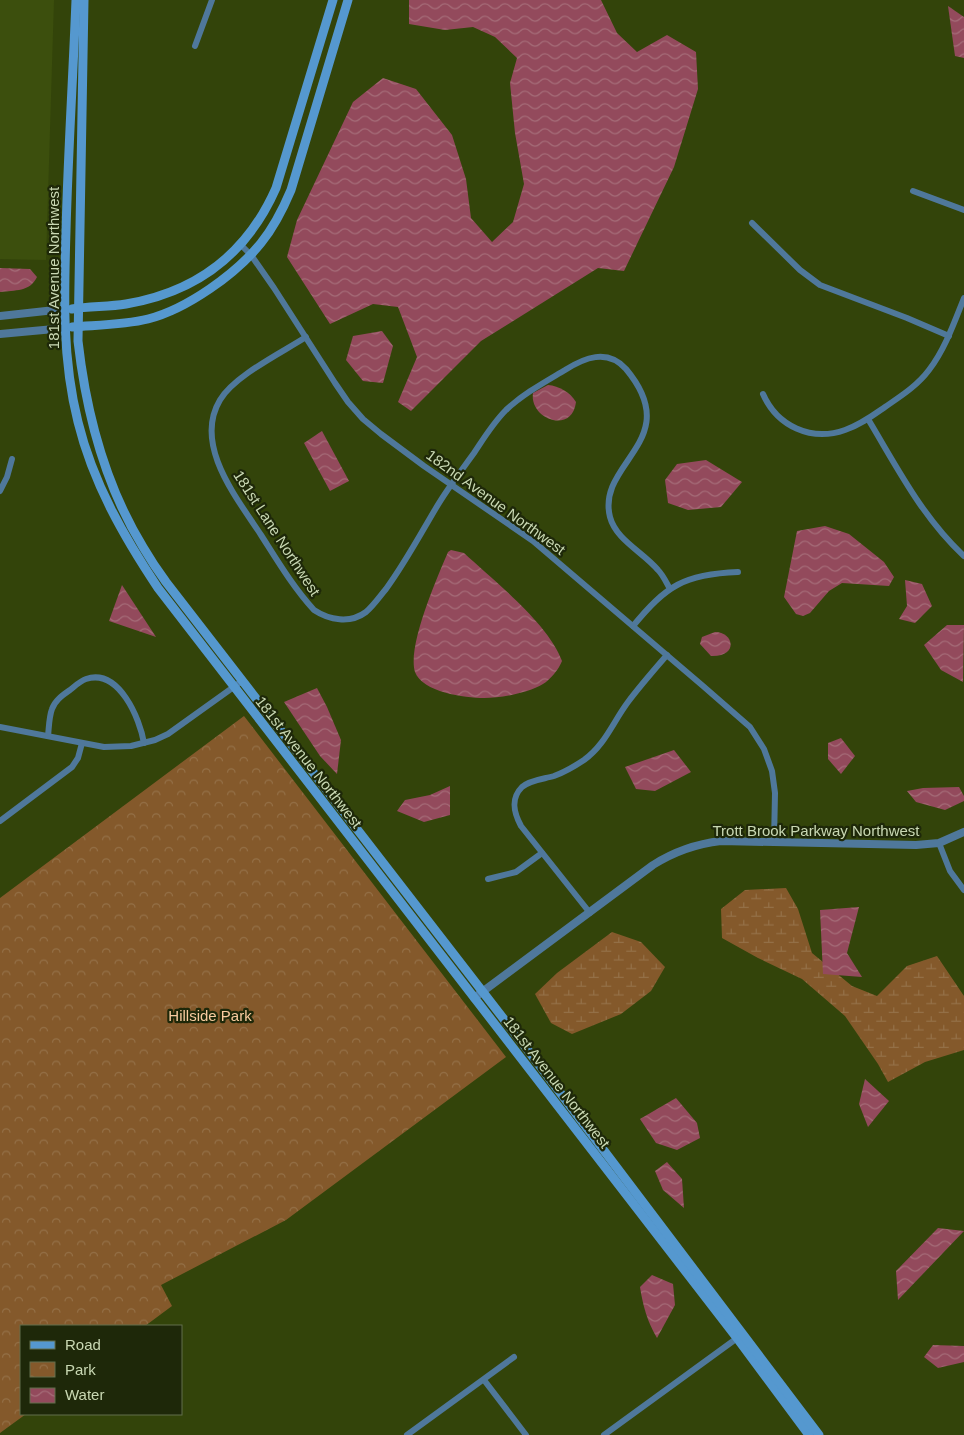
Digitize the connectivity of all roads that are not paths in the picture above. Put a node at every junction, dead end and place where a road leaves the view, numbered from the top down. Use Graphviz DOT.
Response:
graph roads {
  1 [pos="76,0"];
  2 [pos="84,0"];
  3 [pos="212,0"];
  4 [pos="333,0"];
  5 [pos="348,0"];
  6 [pos="195,46"];
  7 [pos="913,191"];
  8 [pos="964,210"];
  9 [pos="752,223"];
  10 [pos="241,245"];
  11 [pos="251,255"];
  12 [pos="964,298"];
  13 [pos="78,308"];
  14 [pos="64,310"];
  15 [pos="0,316"];
  16 [pos="78,327"];
  17 [pos="65,328"];
  18 [pos="0,334"];
  19 [pos="948,336"];
  20 [pos="306,337"];
  21 [pos="763,394"];
  22 [pos="868,419"];
  23 [pos="12,459"];
  24 [pos="452,484"];
  25 [pos="0,491"];
  26 [pos="964,556"];
  27 [pos="738,572"];
  28 [pos="670,588"];
  29 [pos="633,626"];
  30 [pos="667,655"];
  31 [pos="242,680"];
  32 [pos="234,687"];
  33 [pos="0,727"];
  34 [pos="48,736"];
  35 [pos="82,743"];
  36 [pos="144,743"];
  37 [pos="0,821"];
  38 [pos="964,832"];
  39 [pos="774,842"];
  40 [pos="939,843"];
  41 [pos="542,853"];
  42 [pos="488,879"];
  43 [pos="964,890"];
  44 [pos="590,913"];
  45 [pos="482,992"];
  46 [pos="474,998"];
  47 [pos="738,1337"];
  48 [pos="514,1357"];
  49 [pos="484,1380"];
  50 [pos="614,1428"];
  51 [pos="407,1435"];
  52 [pos="526,1435"];
  53 [pos="604,1435"];
  54 [pos="620,1435"];
  55 [pos="809,1435"];
  56 [pos="819,1435"];
  1 -- 14 [label="main road, 181st Avenue Northwest"];
  2 -- 13 [label="main road, 181st Avenue Northwest"];
  3 -- 6 [label="street"];
  4 -- 10 [label="main road"];
  5 -- 11 [label="main road"];
  7 -- 8 [label="street"];
  9 -- 19 [label="street"];
  10 -- 11 [label="street, 182nd Avenue Northwest"];
  10 -- 13 [label="main road"];
  11 -- 16 [label="main road"];
  11 -- 20 [label="street, 182nd Avenue Northwest"];
  12 -- 19 [label="street"];
  13 -- 14 [label="main road"];
  13 -- 16 [label="main road, 181st Avenue Northwest"];
  14 -- 15 [label="street"];
  14 -- 17 [label="main road, 181st Avenue Northwest"];
  16 -- 17 [label="main road"];
  16 -- 31 [label="main road, 181st Avenue Northwest"];
  17 -- 18 [label="street"];
  17 -- 32 [label="main road, 181st Avenue Northwest"];
  19 -- 22 [label="street"];
  20 -- 24 [label="street, 182nd Avenue Northwest"];
  20 -- 24 [label="street, 181st Lane Northwest"];
  21 -- 22 [label="street"];
  22 -- 26 [label="street"];
  23 -- 25 [label="street"];
  24 -- 28 [label="street, 181st Lane Northwest"];
  24 -- 29 [label="street, 182nd Avenue Northwest"];
  27 -- 28 [label="street"];
  28 -- 29 [label="street"];
  29 -- 30 [label="street, 182nd Avenue Northwest"];
  30 -- 39 [label="street, 182nd Avenue Northwest"];
  30 -- 41 [label="street"];
  31 -- 32 [label="street"];
  31 -- 45 [label="main road, 181st Avenue Northwest"];
  32 -- 36 [label="street"];
  32 -- 46 [label="main road, 181st Avenue Northwest"];
  33 -- 34 [label="street"];
  34 -- 35 [label="street"];
  34 -- 36 [label="street"];
  35 -- 36 [label="street"];
  35 -- 37 [label="street"];
  38 -- 40 [label="street, Trott Brook Parkway Northwest"];
  39 -- 40 [label="street, Trott Brook Parkway Northwest"];
  39 -- 44 [label="street, Trott Brook Parkway Northwest"];
  40 -- 43 [label="street"];
  41 -- 42 [label="street"];
  41 -- 44 [label="street"];
  44 -- 45 [label="street, Trott Brook Parkway Northwest"];
  45 -- 46 [label="street, Trott Brook Parkway Northwest"];
  45 -- 56 [label="main road, 181st Avenue Northwest"];
  46 -- 47 [label="main road, 181st Avenue Northwest"];
  47 -- 50 [label="street"];
  47 -- 55 [label="main road, 181st Avenue Northwest"];
  48 -- 49 [label="street"];
  49 -- 51 [label="street"];
  49 -- 52 [label="street"];
  50 -- 53 [label="street"];
  50 -- 54 [label="street"];
}
